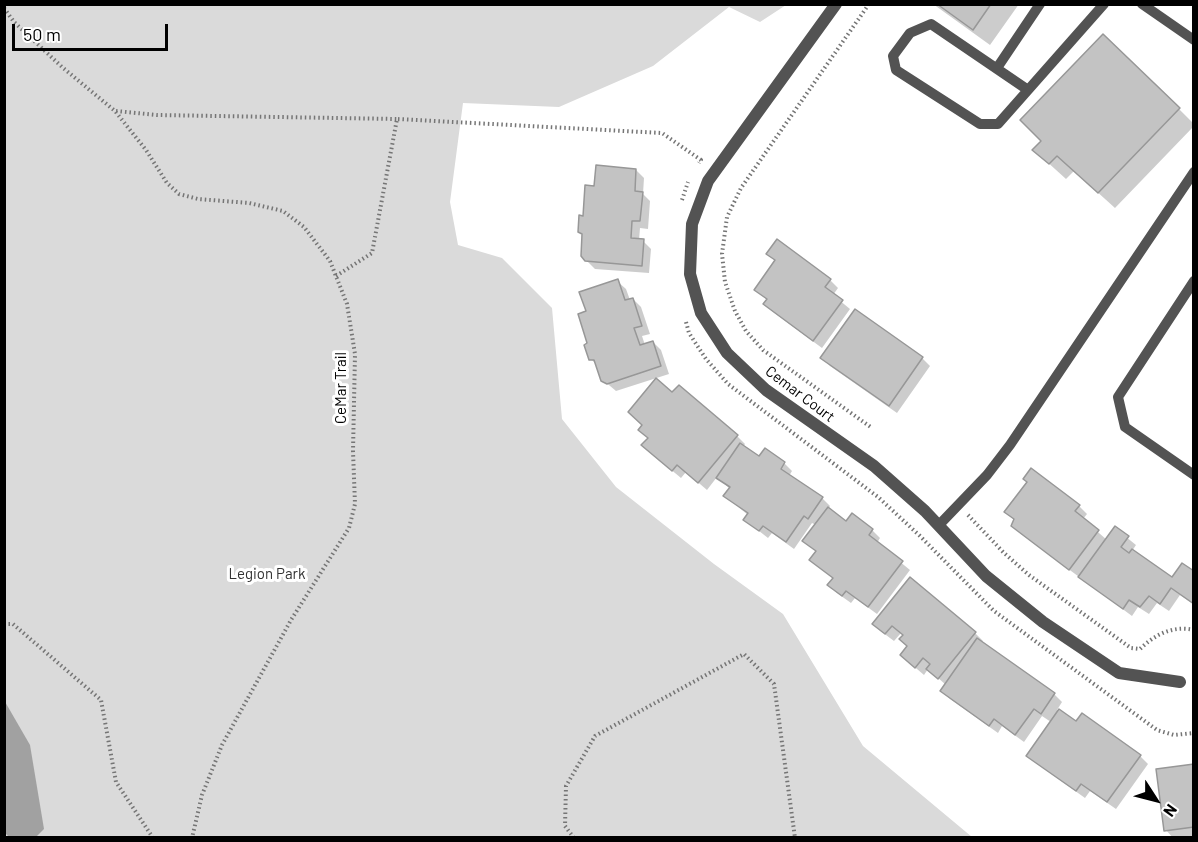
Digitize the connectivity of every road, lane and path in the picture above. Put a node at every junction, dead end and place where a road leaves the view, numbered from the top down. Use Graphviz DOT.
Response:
graph roads {
  1 [pos="836,4"];
  2 [pos="869,4"];
  3 [pos="1040,4"];
  4 [pos="1104,4"];
  5 [pos="1142,4"];
  6 [pos="4,8"];
  7 [pos="1194,40"];
  8 [pos="997,68"];
  9 [pos="1028,90"];
  10 [pos="115,111"];
  11 [pos="397,119"];
  12 [pos="700,160"];
  13 [pos="1194,172"];
  14 [pos="336,276"];
  15 [pos="1194,281"];
  16 [pos="872,428"];
  17 [pos="1194,475"];
  18 [pos="958,504"];
  19 [pos="939,525"];
  20 [pos="4,624"];
  21 [pos="1194,630"];
  22 [pos="1180,682"];
  23 [pos="153,837"];
  24 [pos="192,837"];
  25 [pos="574,837"];
  26 [pos="795,837"];
  1 -- 19 [label="street, Cemar Court"];
  2 -- 16 [label="path"];
  3 -- 8 [label="lane"];
  4 -- 9 [label="lane"];
  5 -- 7 [label="lane"];
  6 -- 10 [label="path, CeMar Trail"];
  8 -- 9 [label="lane"];
  8 -- 9 [label="lane"];
  10 -- 11 [label="path"];
  10 -- 14 [label="path, CeMar Trail"];
  11 -- 12 [label="path"];
  11 -- 14 [label="path"];
  13 -- 18 [label="lane"];
  14 -- 24 [label="path, CeMar Trail"];
  15 -- 17 [label="lane"];
  18 -- 19 [label="lane"];
  18 -- 21 [label="path"];
  19 -- 22 [label="street, Cemar Court"];
  20 -- 23 [label="path"];
  25 -- 26 [label="path"];
}
